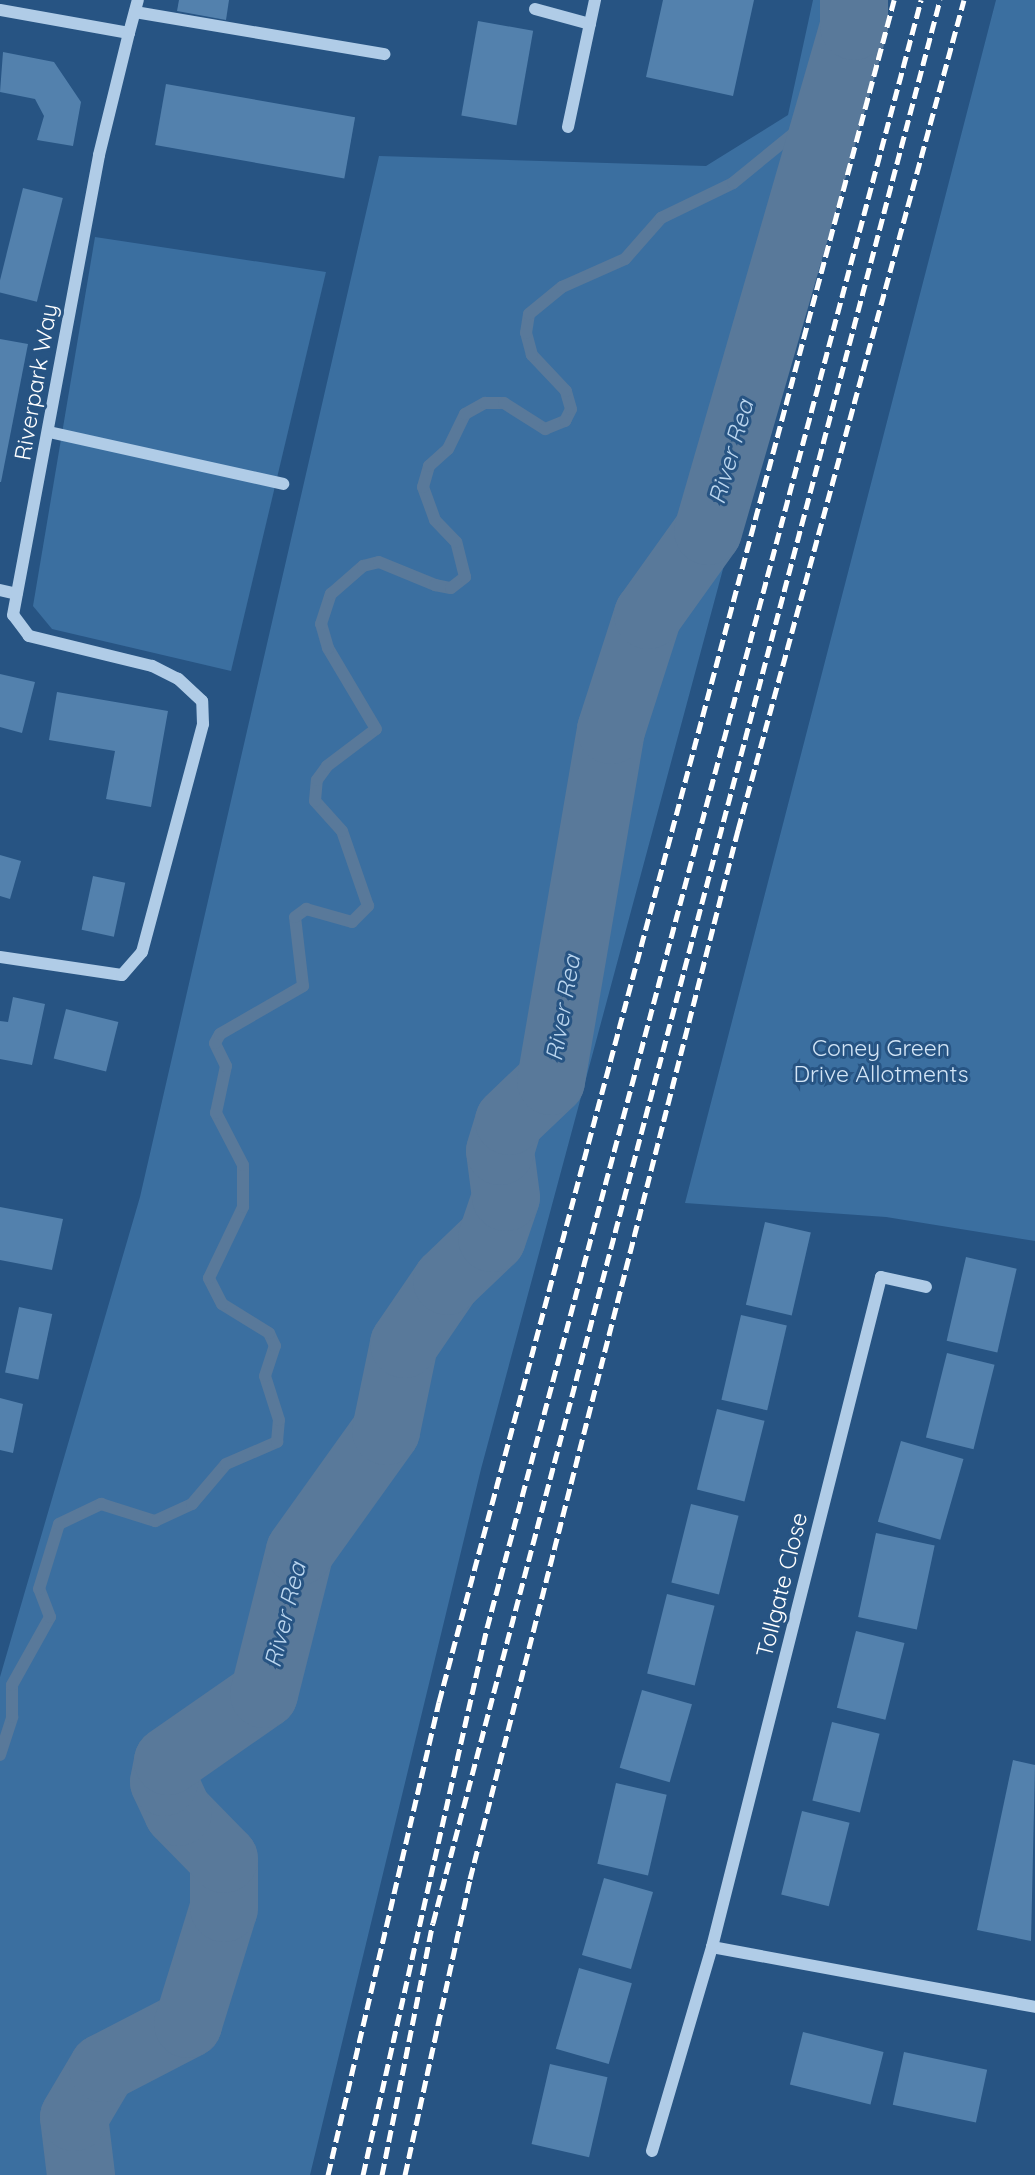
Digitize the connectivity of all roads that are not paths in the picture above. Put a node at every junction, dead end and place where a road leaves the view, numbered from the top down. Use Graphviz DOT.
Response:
graph roads {
  1 [pos="595,0"];
  2 [pos="136,6"];
  3 [pos="535,9"];
  4 [pos="0,10"];
  5 [pos="590,24"];
  6 [pos="129,33"];
  7 [pos="384,54"];
  8 [pos="568,127"];
  9 [pos="49,432"];
  10 [pos="283,484"];
  11 [pos="0,590"];
  12 [pos="17,594"];
  13 [pos="0,957"];
  14 [pos="926,1287"];
  15 [pos="712,1947"];
  16 [pos="1035,2007"];
  17 [pos="652,2151"];
  1 -- 5 [label="street"];
  2 -- 6 [label="street, Riverpark Way"];
  2 -- 7 [label="street"];
  3 -- 5 [label="street"];
  4 -- 6 [label="street"];
  5 -- 8 [label="street"];
  6 -- 9 [label="street, Riverpark Way"];
  9 -- 10 [label="street"];
  9 -- 12 [label="street, Riverpark Way"];
  11 -- 12 [label="street"];
  12 -- 13 [label="street, Riverpark Way"];
  14 -- 15 [label="street, Tollgate Close"];
  15 -- 16 [label="street"];
  15 -- 17 [label="street, Tollgate Close"];
}
